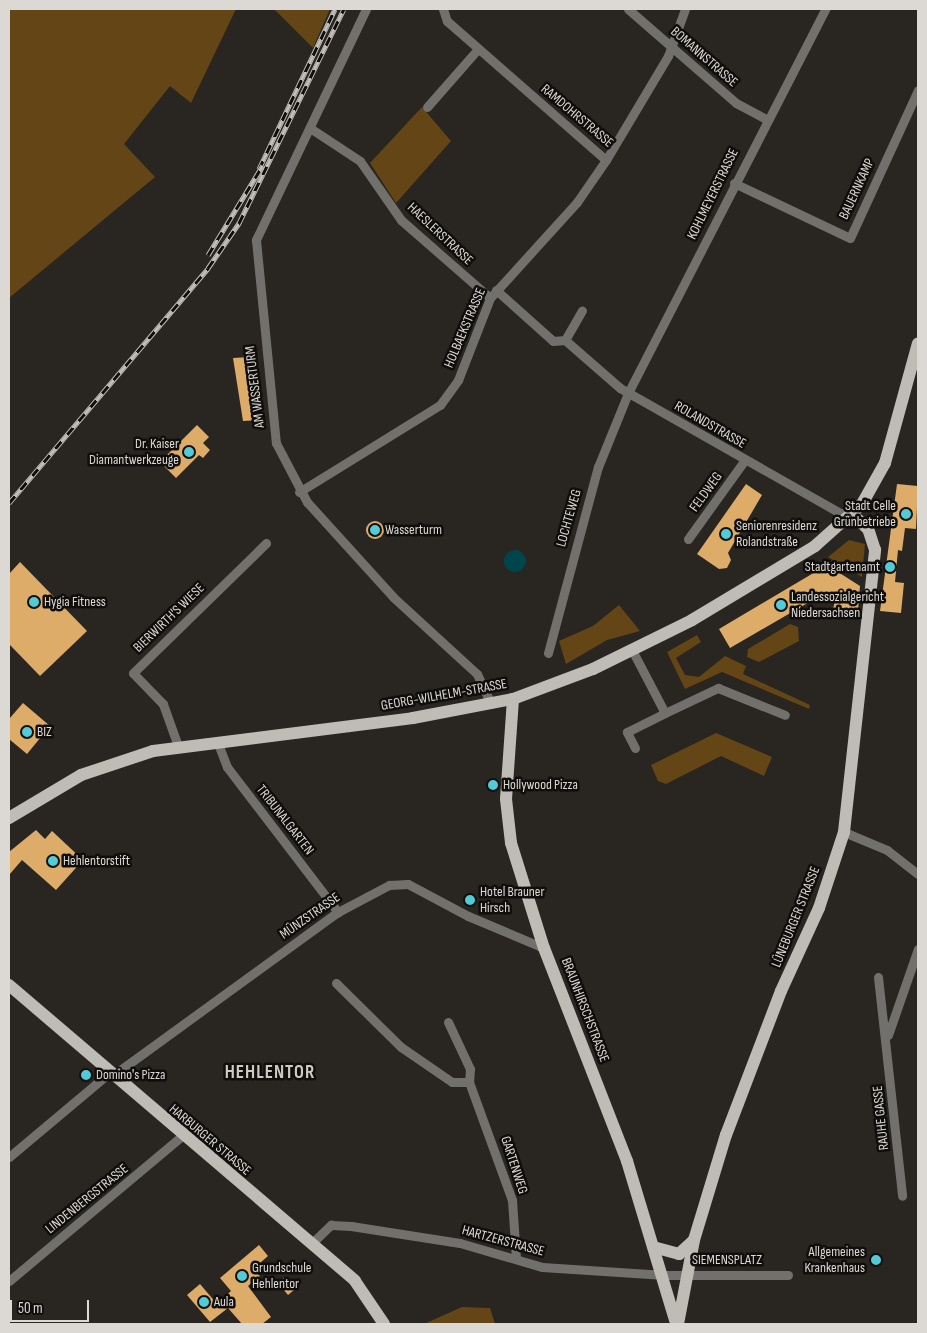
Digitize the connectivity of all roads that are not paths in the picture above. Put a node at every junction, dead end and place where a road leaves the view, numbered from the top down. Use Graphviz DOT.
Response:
graph roads {
  1 [pos="366,9"];
  2 [pos="628,9"];
  3 [pos="685,9"];
  4 [pos="825,9"];
  5 [pos="443,12"];
  6 [pos="672,47"];
  7 [pos="478,48"];
  8 [pos="918,90"];
  9 [pos="427,108"];
  10 [pos="766,119"];
  11 [pos="310,128"];
  12 [pos="606,160"];
  13 [pos="734,183"];
  14 [pos="496,290"];
  15 [pos="490,298"];
  16 [pos="582,311"];
  17 [pos="565,340"];
  18 [pos="918,343"];
  19 [pos="628,393"];
  20 [pos="744,461"];
  21 [pos="299,492"];
  22 [pos="853,515"];
  23 [pos="688,539"];
  24 [pos="266,543"];
  25 [pos="632,650"];
  26 [pos="548,654"];
  27 [pos="513,699"];
  28 [pos="491,704"];
  29 [pos="665,713"];
  30 [pos="785,715"];
  31 [pos="217,741"];
  32 [pos="178,746"];
  33 [pos="635,748"];
  34 [pos="9,818"];
  35 [pos="844,832"];
  36 [pos="918,874"];
  37 [pos="338,912"];
  38 [pos="544,948"];
  39 [pos="918,949"];
  40 [pos="878,977"];
  41 [pos="336,983"];
  42 [pos="9,985"];
  43 [pos="448,1022"];
  44 [pos="887,1038"];
  45 [pos="111,1074"];
  46 [pos="469,1082"];
  47 [pos="182,1136"];
  48 [pos="9,1157"];
  49 [pos="902,1196"];
  50 [pos="694,1240"];
  51 [pos="311,1244"];
  52 [pos="657,1248"];
  53 [pos="516,1259"];
  54 [pos="686,1273"];
  55 [pos="665,1275"];
  56 [pos="788,1275"];
  57 [pos="9,1281"];
  58 [pos="384,1324"];
  59 [pos="677,1324"];
  1 -- 11 [label="street, AM WASSERTURM"];
  2 -- 6 [label="street, BOMANNSTRASSE"];
  3 -- 6 [label="street, RAMDOHRSTRASSE"];
  4 -- 10 [label="street, KOHLMEYERSTRASSE"];
  5 -- 7 [label="street, RAMDOHRSTRASSE"];
  6 -- 10 [label="street, BOMANNSTRASSE"];
  6 -- 12 [label="street, RAMDOHRSTRASSE"];
  7 -- 9 [label="street"];
  7 -- 12 [label="street, RAMDOHRSTRASSE"];
  8 -- 13 [label="street, BAUERNKAMP"];
  10 -- 13 [label="street, KOHLMEYERSTRASSE"];
  11 -- 15 [label="street, HAESLERSTRASSE"];
  11 -- 21 [label="street, AM WASSERTURM"];
  12 -- 14 [label="street, HOLBAEKSTRASSE"];
  13 -- 19 [label="street, KOHLMEYERSTRASSE"];
  14 -- 15 [label="street, HOLBAEKSTRASSE"];
  14 -- 17 [label="street, ROLANDSTRASSE"];
  15 -- 21 [label="street, HOLBAEKSTRASSE"];
  16 -- 17 [label="street"];
  17 -- 19 [label="street, ROLANDSTRASSE"];
  18 -- 22 [label="main road, GEORG-WILHELM-STRASSE"];
  19 -- 20 [label="street, ROLANDSTRASSE"];
  19 -- 26 [label="street, LOCHTEWEG"];
  20 -- 22 [label="street, ROLANDSTRASSE"];
  20 -- 23 [label="street, FELDWEG"];
  21 -- 28 [label="street, AM WASSERTURM"];
  22 -- 25 [label="main road, GEORG-WILHELM-STRASSE"];
  22 -- 35 [label="main road, LÜNEBURGER STRASSE"];
  24 -- 32 [label="street, BIERWIRTH'S WIESE"];
  25 -- 27 [label="main road, GEORG-WILHELM-STRASSE"];
  25 -- 29 [label="street"];
  27 -- 28 [label="main road, GEORG-WILHELM-STRASSE"];
  27 -- 38 [label="main road, BRAUNHIRSCHSTRASSE"];
  28 -- 31 [label="main road, GEORG-WILHELM-STRASSE"];
  29 -- 30 [label="street"];
  29 -- 33 [label="street"];
  31 -- 32 [label="main road, GEORG-WILHELM-STRASSE"];
  31 -- 37 [label="street, TRIBUNALGARTEN"];
  32 -- 34 [label="main road, GEORG-WILHELM-STRASSE"];
  35 -- 36 [label="street"];
  35 -- 50 [label="main road, LÜNEBURGER STRASSE"];
  37 -- 38 [label="street, MÜNZSTRASSE"];
  37 -- 45 [label="street, MÜNZSTRASSE"];
  38 -- 52 [label="main road, BRAUNHIRSCHSTRASSE"];
  39 -- 44 [label="street, RAUHE GASSE"];
  40 -- 44 [label="street, RAUHE GASSE"];
  41 -- 46 [label="street"];
  42 -- 45 [label="main road, HARBURGER STRASSE"];
  43 -- 46 [label="street, GARTENWEG"];
  44 -- 49 [label="street, RAUHE GASSE"];
  45 -- 47 [label="main road, HARBURGER STRASSE"];
  45 -- 48 [label="street, MÜNZSTRASSE"];
  46 -- 53 [label="street, GARTENWEG"];
  47 -- 51 [label="main road, HARBURGER STRASSE"];
  47 -- 57 [label="street, LINDENBERGSTRASSE"];
  50 -- 52 [label="main road"];
  50 -- 54 [label="main road, LÜNEBURGER STRASSE"];
  51 -- 53 [label="street, HARTZERSTRASSE"];
  51 -- 58 [label="main road, HARBURGER STRASSE"];
  52 -- 55 [label="main road, BRAUNHIRSCHSTRASSE"];
  53 -- 55 [label="street, HARTZERSTRASSE"];
  54 -- 55 [label="street, SIEMENSPLATZ"];
  54 -- 56 [label="street, SIEMENSPLATZ"];
  54 -- 59 [label="main road, LÜNEBURGER STRASSE"];
  55 -- 59 [label="main road, BRAUNHIRSCHSTRASSE"];
}
